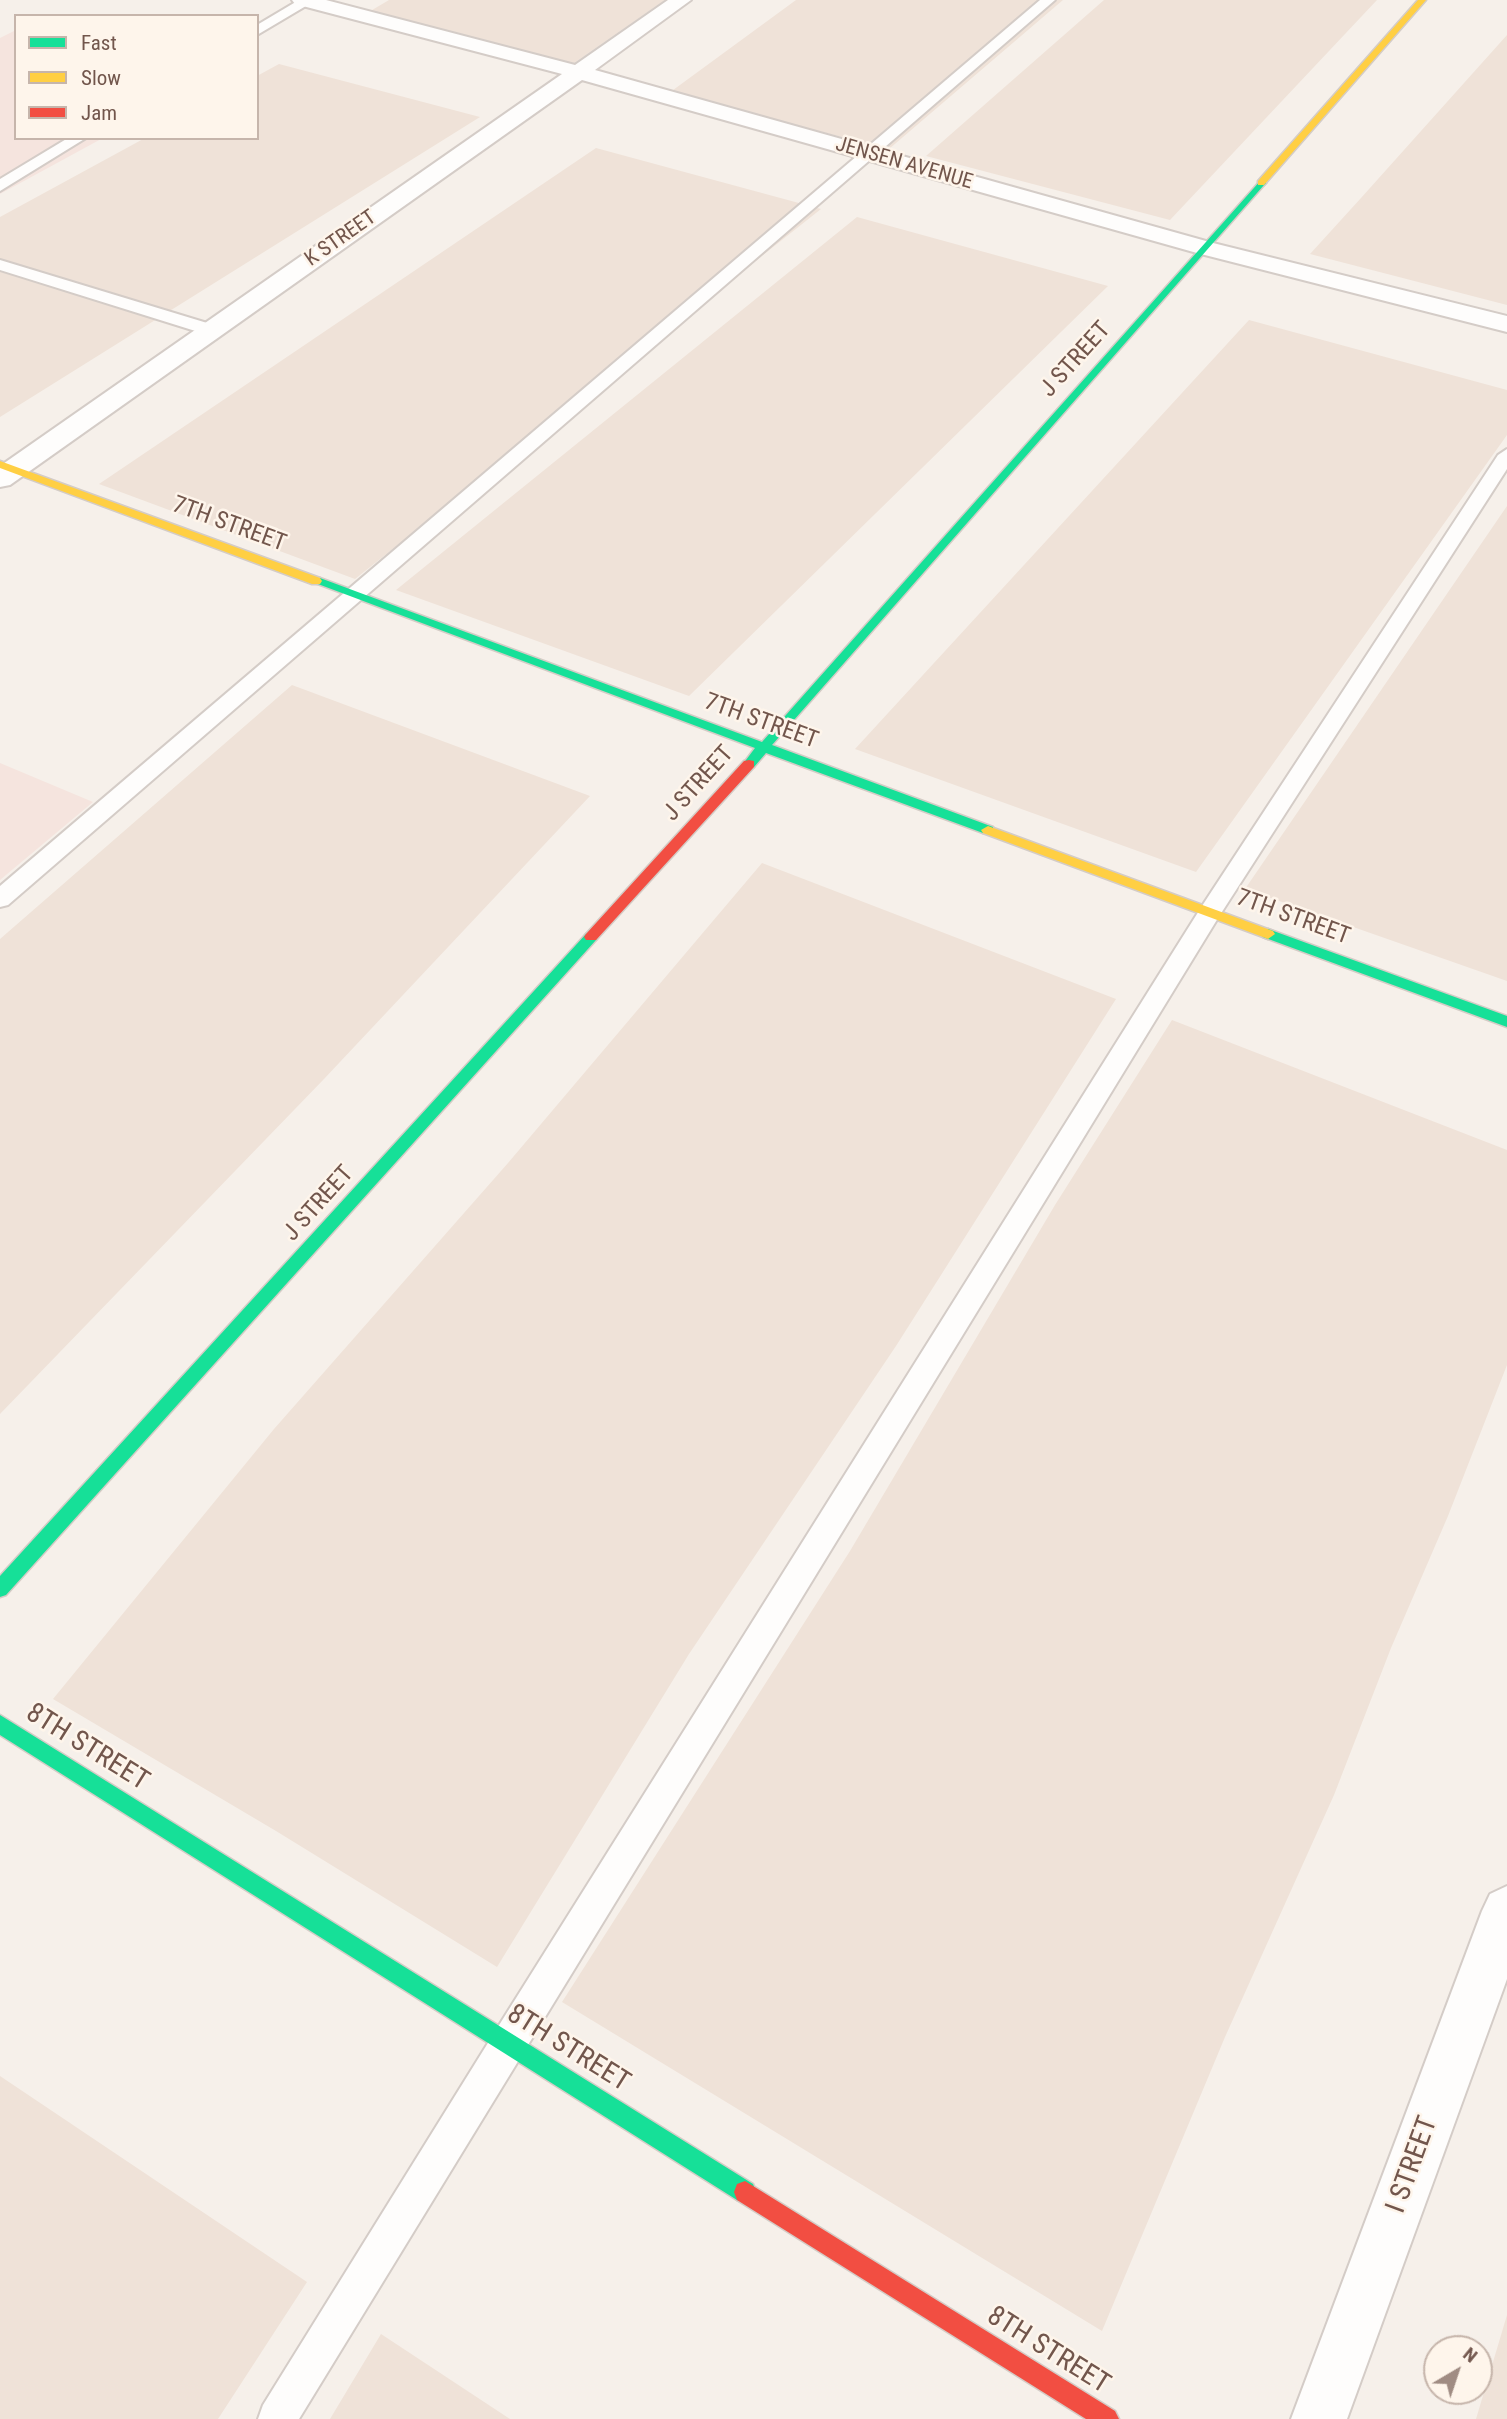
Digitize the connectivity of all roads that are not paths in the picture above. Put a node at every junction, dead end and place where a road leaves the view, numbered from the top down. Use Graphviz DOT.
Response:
graph roads {
  1 [pos="306,0"];
  2 [pos="681,0"];
  3 [pos="1048,0"];
  4 [pos="1422,0"];
  5 [pos="259,30"];
  6 [pos="578,72"];
  7 [pos="76,140"];
  8 [pos="869,154"];
  9 [pos="0,186"];
  10 [pos="1205,248"];
  11 [pos="0,265"];
  12 [pos="1507,324"];
  13 [pos="211,330"];
  14 [pos="1507,455"];
  15 [pos="5,471"];
  16 [pos="353,595"];
  17 [pos="764,747"];
  18 [pos="0,899"];
  19 [pos="1210,912"];
  20 [pos="1507,1022"];
  21 [pos="0,1589"];
  22 [pos="0,1724"];
  23 [pos="1507,1911"];
  24 [pos="508,2042"];
  25 [pos="277,2419"];
  26 [pos="1107,2419"];
  27 [pos="1318,2419"];
  1 -- 5 [label="lane"];
  1 -- 6 [label="street, JENSEN AVENUE"];
  2 -- 6 [label="street, K STREET"];
  3 -- 8 [label="lane"];
  4 -- 10 [label="street, J STREET"];
  6 -- 8 [label="street, JENSEN AVENUE"];
  6 -- 13 [label="street, K STREET"];
  7 -- 9 [label="lane"];
  8 -- 10 [label="street, JENSEN AVENUE"];
  8 -- 16 [label="lane"];
  10 -- 12 [label="street, JENSEN AVENUE"];
  10 -- 17 [label="street, J STREET"];
  11 -- 13 [label="lane"];
  13 -- 15 [label="street, K STREET"];
  14 -- 19 [label="lane"];
  15 -- 16 [label="street, 7TH STREET"];
  16 -- 17 [label="street, 7TH STREET"];
  16 -- 18 [label="lane"];
  17 -- 19 [label="street, 7TH STREET"];
  17 -- 21 [label="street, J STREET"];
  19 -- 20 [label="street, 7TH STREET"];
  19 -- 24 [label="lane"];
  22 -- 24 [label="street, 8TH STREET"];
  23 -- 27 [label="street, I STREET"];
  24 -- 25 [label="lane"];
  24 -- 26 [label="street, 8TH STREET"];
}
